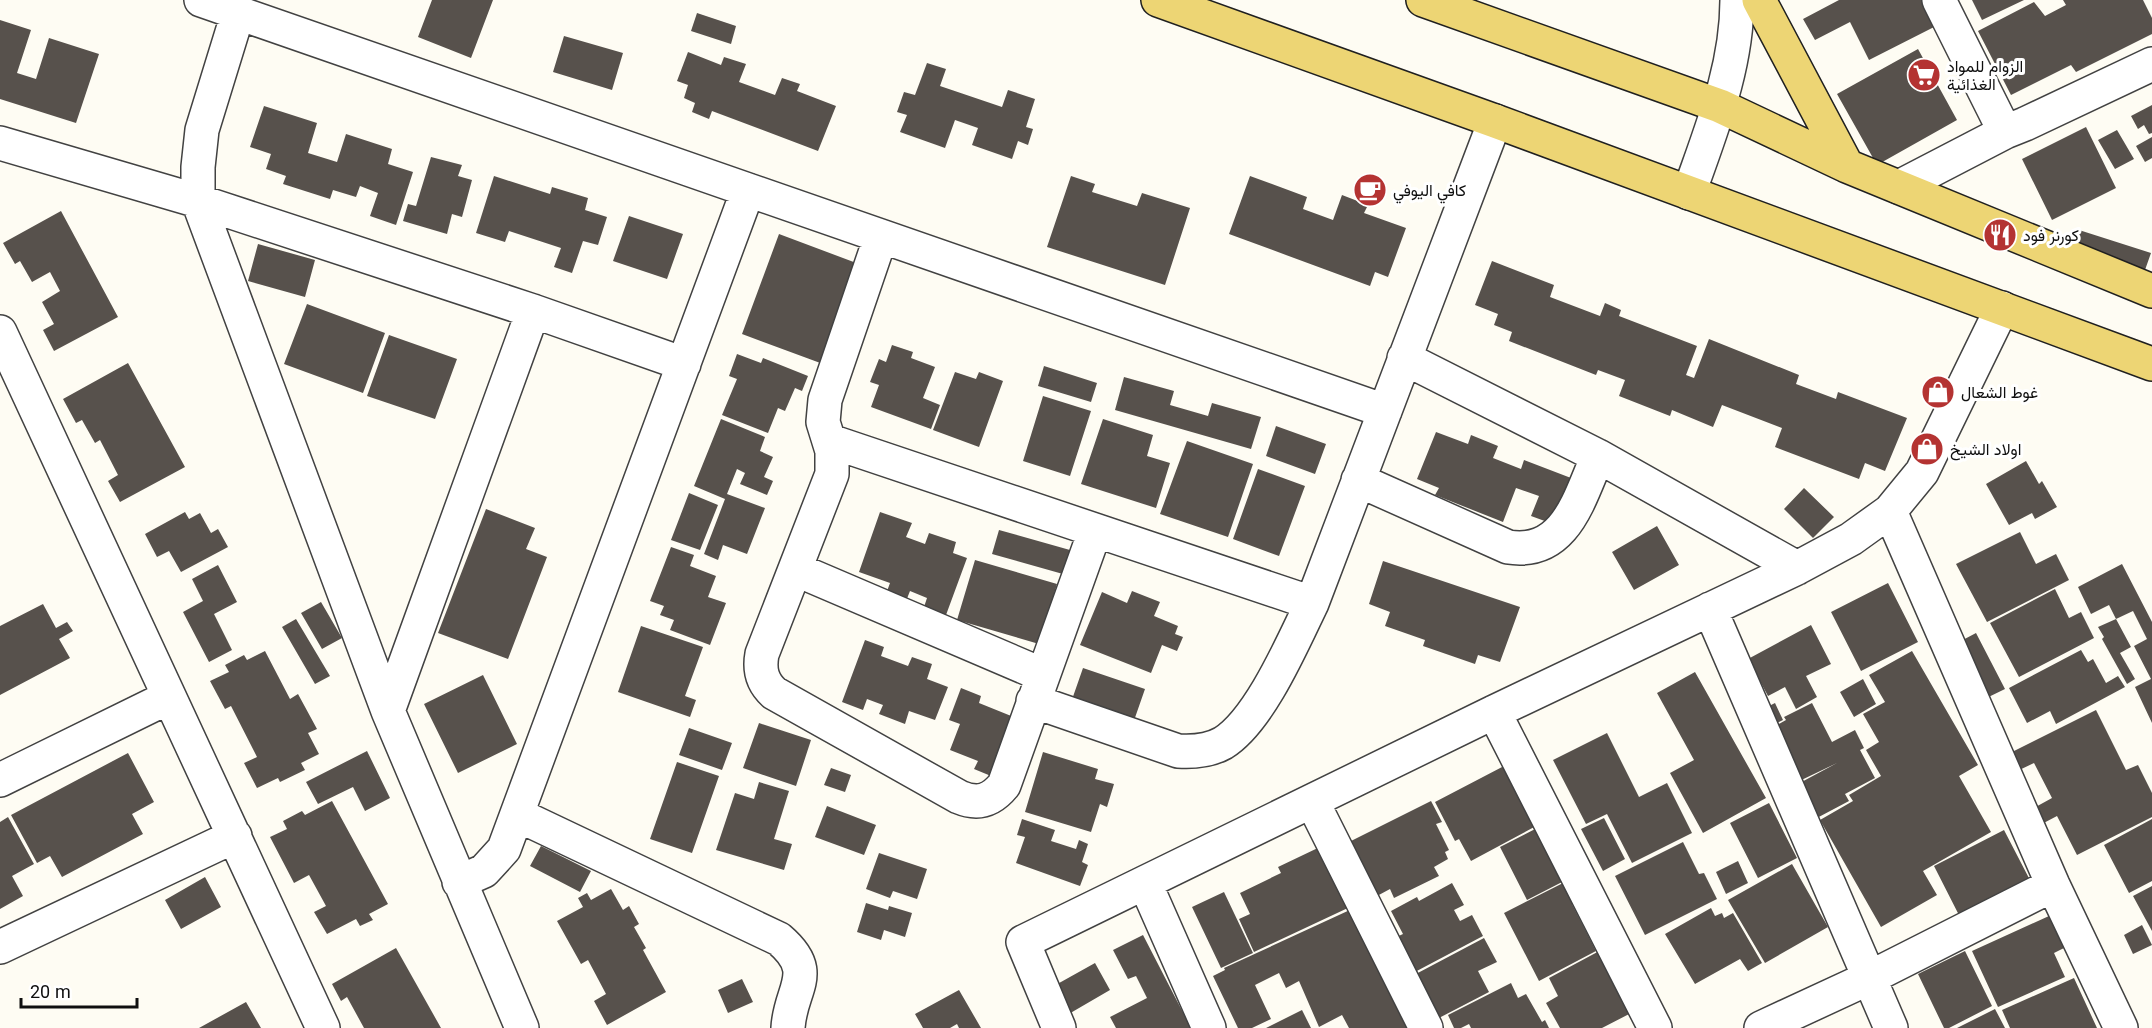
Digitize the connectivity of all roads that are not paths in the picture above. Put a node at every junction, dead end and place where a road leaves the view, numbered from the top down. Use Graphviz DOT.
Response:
graph roads {
  1 [pos="201,0"];
  2 [pos="1158,0"];
  3 [pos="1423,0"];
  4 [pos="1737,0"];
  5 [pos="1759,0"];
  6 [pos="1939,0"];
  7 [pos="238,13"];
  8 [pos="2152,64"];
  9 [pos="1720,106"];
  10 [pos="1495,121"];
  11 [pos="2005,132"];
  12 [pos="0,143"];
  13 [pos="1847,166"];
  14 [pos="1899,187"];
  15 [pos="748,190"];
  16 [pos="1689,193"];
  17 [pos="198,201"];
  18 [pos="880,236"];
  19 [pos="2152,291"];
  20 [pos="2002,308"];
  21 [pos="533,311"];
  22 [pos="0,332"];
  23 [pos="1404,358"];
  24 [pos="684,364"];
  25 [pos="2152,364"];
  26 [pos="1384,411"];
  27 [pos="830,441"];
  28 [pos="1598,456"];
  29 [pos="1358,480"];
  30 [pos="1890,511"];
  31 [pos="1095,531"];
  32 [pos="1797,568"];
  33 [pos="795,570"];
  34 [pos="1312,603"];
  35 [pos="1710,609"];
  36 [pos="1038,688"];
  37 [pos="169,697"];
  38 [pos="388,711"];
  39 [pos="1494,712"];
  40 [pos="0,780"];
  41 [pos="1312,801"];
  42 [pos="518,814"];
  43 [pos="235,836"];
  44 [pos="459,882"];
  45 [pos="1145,883"];
  46 [pos="2053,885"];
  47 [pos="0,947"];
  48 [pos="1869,978"];
  49 [pos="323,1028"];
  50 [pos="522,1028"];
  51 [pos="788,1028"];
  52 [pos="1059,1028"];
  53 [pos="1209,1028"];
  54 [pos="1426,1028"];
  55 [pos="1655,1028"];
  56 [pos="1761,1028"];
  57 [pos="1891,1028"];
  58 [pos="2121,1028"];
  1 -- 7 [label="street"];
  2 -- 10 [label="main road"];
  3 -- 9 [label="main road"];
  4 -- 9 [label="street"];
  5 -- 13 [label="main road"];
  6 -- 11 [label="street"];
  7 -- 15 [label="street"];
  7 -- 17 [label="street"];
  8 -- 11 [label="street"];
  9 -- 13 [label="main road"];
  9 -- 16 [label="street"];
  10 -- 16 [label="main road"];
  10 -- 23 [label="street"];
  11 -- 14 [label="street"];
  12 -- 17 [label="street"];
  13 -- 14 [label="main road"];
  14 -- 19 [label="main road"];
  15 -- 18 [label="street"];
  15 -- 24 [label="street"];
  16 -- 20 [label="main road"];
  17 -- 21 [label="street"];
  17 -- 38 [label="street"];
  18 -- 26 [label="street"];
  18 -- 27 [label="street"];
  20 -- 25 [label="main road"];
  20 -- 30 [label="street"];
  21 -- 24 [label="street"];
  21 -- 38 [label="street"];
  22 -- 37 [label="street"];
  23 -- 26 [label="street"];
  23 -- 28 [label="street"];
  24 -- 42 [label="street"];
  26 -- 29 [label="street"];
  27 -- 31 [label="street"];
  27 -- 33 [label="street"];
  28 -- 29 [label="street"];
  28 -- 32 [label="street"];
  29 -- 34 [label="street"];
  30 -- 32 [label="street"];
  30 -- 46 [label="street"];
  31 -- 34 [label="street"];
  31 -- 36 [label="street"];
  32 -- 35 [label="street"];
  33 -- 36 [label="street"];
  33 -- 36 [label="street"];
  34 -- 36 [label="street"];
  35 -- 39 [label="street"];
  35 -- 48 [label="street"];
  37 -- 40 [label="street"];
  37 -- 43 [label="street"];
  38 -- 44 [label="street"];
  39 -- 41 [label="street"];
  39 -- 55 [label="street"];
  41 -- 45 [label="street"];
  41 -- 54 [label="street"];
  42 -- 44 [label="street"];
  42 -- 51 [label="street"];
  43 -- 47 [label="street"];
  43 -- 49 [label="street"];
  44 -- 50 [label="street"];
  45 -- 52 [label="street"];
  45 -- 53 [label="street"];
  46 -- 48 [label="street"];
  46 -- 58 [label="street"];
  48 -- 56 [label="street"];
  48 -- 57 [label="street"];
}
